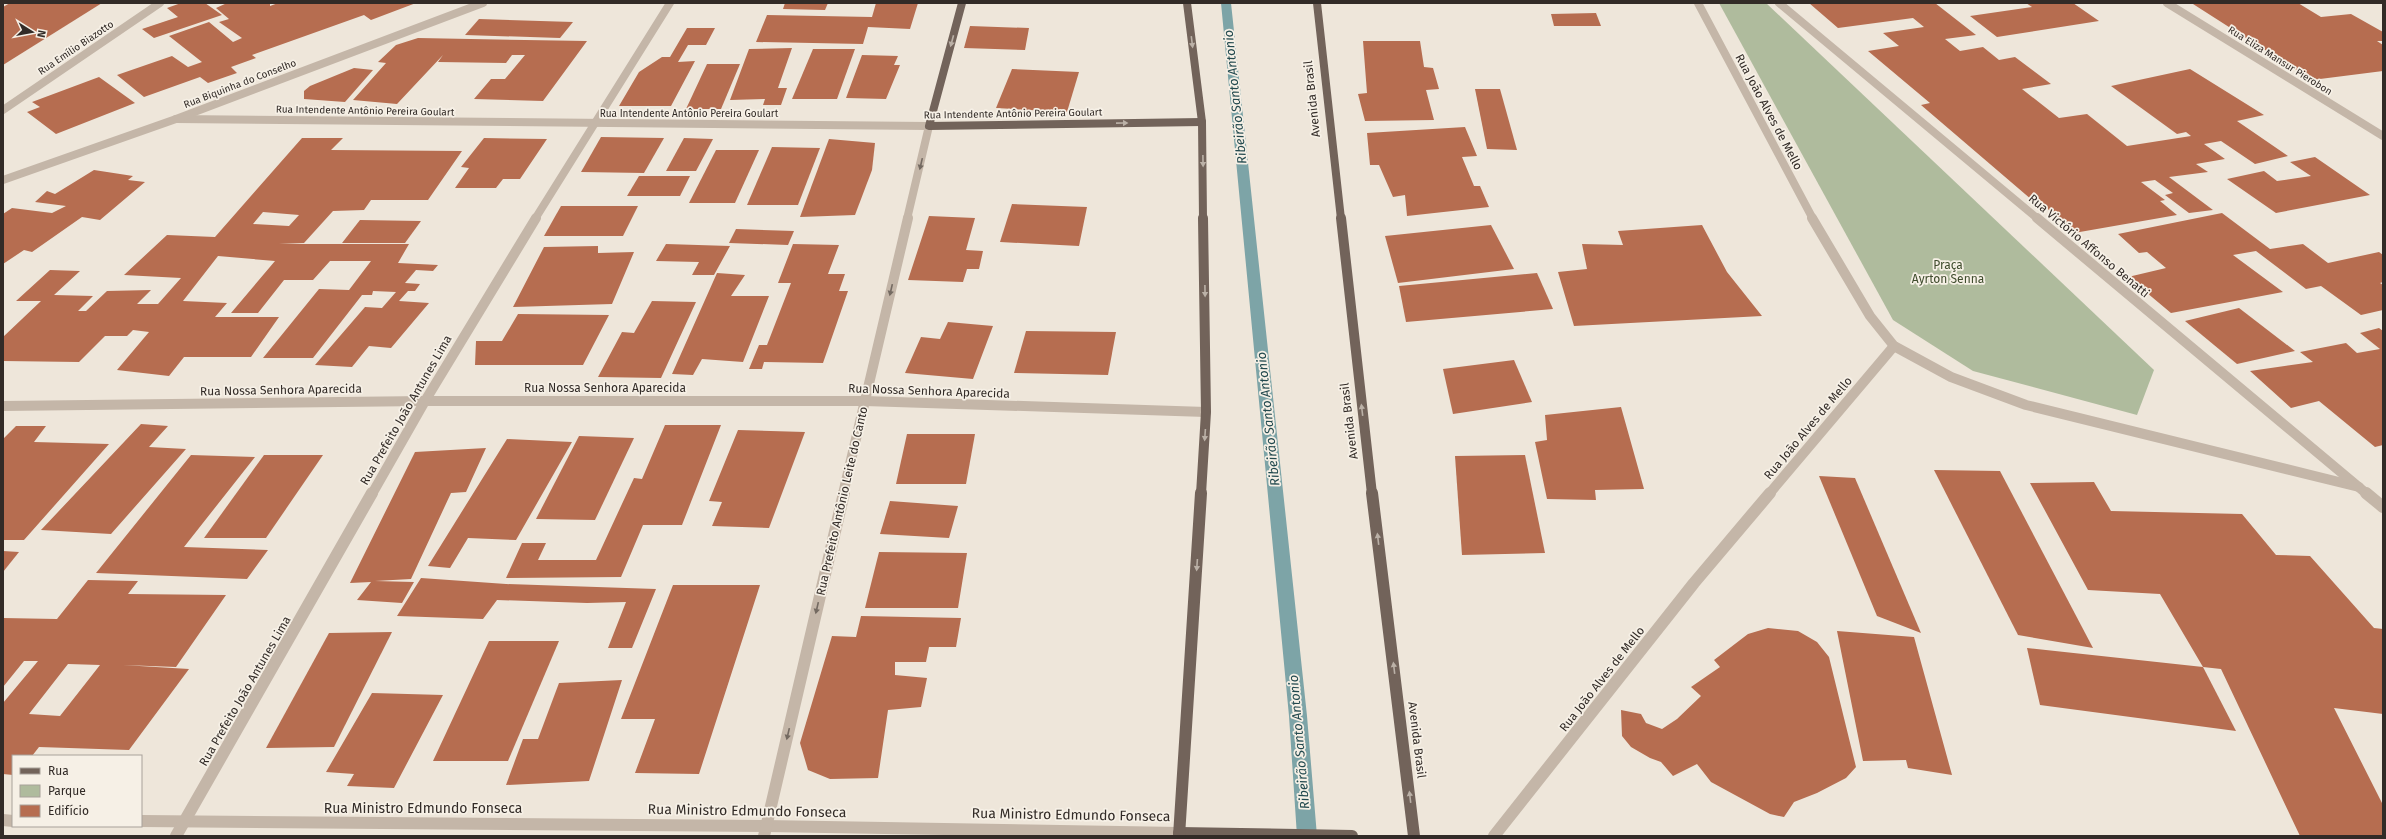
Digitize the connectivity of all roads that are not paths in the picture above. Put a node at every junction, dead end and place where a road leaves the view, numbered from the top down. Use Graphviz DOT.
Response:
graph roads {
  1 [pos="160,3"];
  2 [pos="483,3"];
  3 [pos="670,3"];
  4 [pos="962,3"];
  5 [pos="1187,3"];
  6 [pos="1317,3"];
  7 [pos="1698,3"];
  8 [pos="1779,3"];
  9 [pos="2167,3"];
  10 [pos="3,110"];
  11 [pos="176,119"];
  12 [pos="1202,122"];
  13 [pos="593,124"];
  14 [pos="930,126"];
  15 [pos="2383,136"];
  16 [pos="3,180"];
  17 [pos="1894,346"];
  18 [pos="425,401"];
  19 [pos="865,401"];
  20 [pos="3,406"];
  21 [pos="1206,412"];
  22 [pos="2359,487"];
  23 [pos="2383,507"];
  24 [pos="142,821"];
  25 [pos="185,822"];
  26 [pos="765,831"];
  27 [pos="1179,835"];
  28 [pos="176,836"];
  29 [pos="1352,836"];
  30 [pos="1414,836"];
  31 [pos="1494,836"];
  1 -- 10 [label="street, Rua Emílio Biazotto"];
  2 -- 11 [label="street, Rua Biquinha do Conselho"];
  3 -- 13 [label="street, Rua Prefeito João Antunes Lima"];
  4 -- 14 [label="main road, Rua Prefeito Antônio Leite do Canto, one-way"];
  5 -- 12 [label="main road, one-way"];
  30 -- 6 [label="main road, Avenida Brasil, one-way"];
  7 -- 17 [label="street, Rua João Alves de Mello"];
  8 -- 22 [label="street, Rua Victório Affonso Benatti"];
  9 -- 15 [label="street, Rua Eliza Mansur Pierobon"];
  11 -- 13 [label="street, Rua Intendente Antônio Pereira Goulart"];
  11 -- 16 [label="street, Rua Biquinha do Conselho"];
  14 -- 12 [label="main road, Rua Intendente Antônio Pereira Goulart, one-way"];
  12 -- 21 [label="main road, one-way"];
  13 -- 14 [label="street, Rua Intendente Antônio Pereira Goulart"];
  13 -- 18 [label="street, Rua Prefeito João Antunes Lima"];
  14 -- 19 [label="street, Rua Prefeito Antônio Leite do Canto, one-way"];
  17 -- 22 [label="street"];
  17 -- 31 [label="street, Rua João Alves de Mello"];
  18 -- 19 [label="street, Rua Nossa Senhora Aparecida"];
  18 -- 20 [label="street, Rua Nossa Senhora Aparecida"];
  18 -- 25 [label="street, Rua Prefeito João Antunes Lima"];
  19 -- 21 [label="street, Rua Nossa Senhora Aparecida"];
  19 -- 26 [label="street, Rua Prefeito Antônio Leite do Canto, one-way"];
  21 -- 27 [label="main road, one-way"];
  22 -- 23 [label="street, Rua Victório Affonso Benatti"];
  24 -- 25 [label="street, Rua Ministro Edmundo Fonseca"];
  25 -- 26 [label="street, Rua Ministro Edmundo Fonseca"];
  25 -- 28 [label="street, Rua Prefeito João Antunes Lima"];
  26 -- 27 [label="street, Rua Ministro Edmundo Fonseca"];
  27 -- 29 [label="main road, Rua Ministro Edmundo Fonseca"];
}
